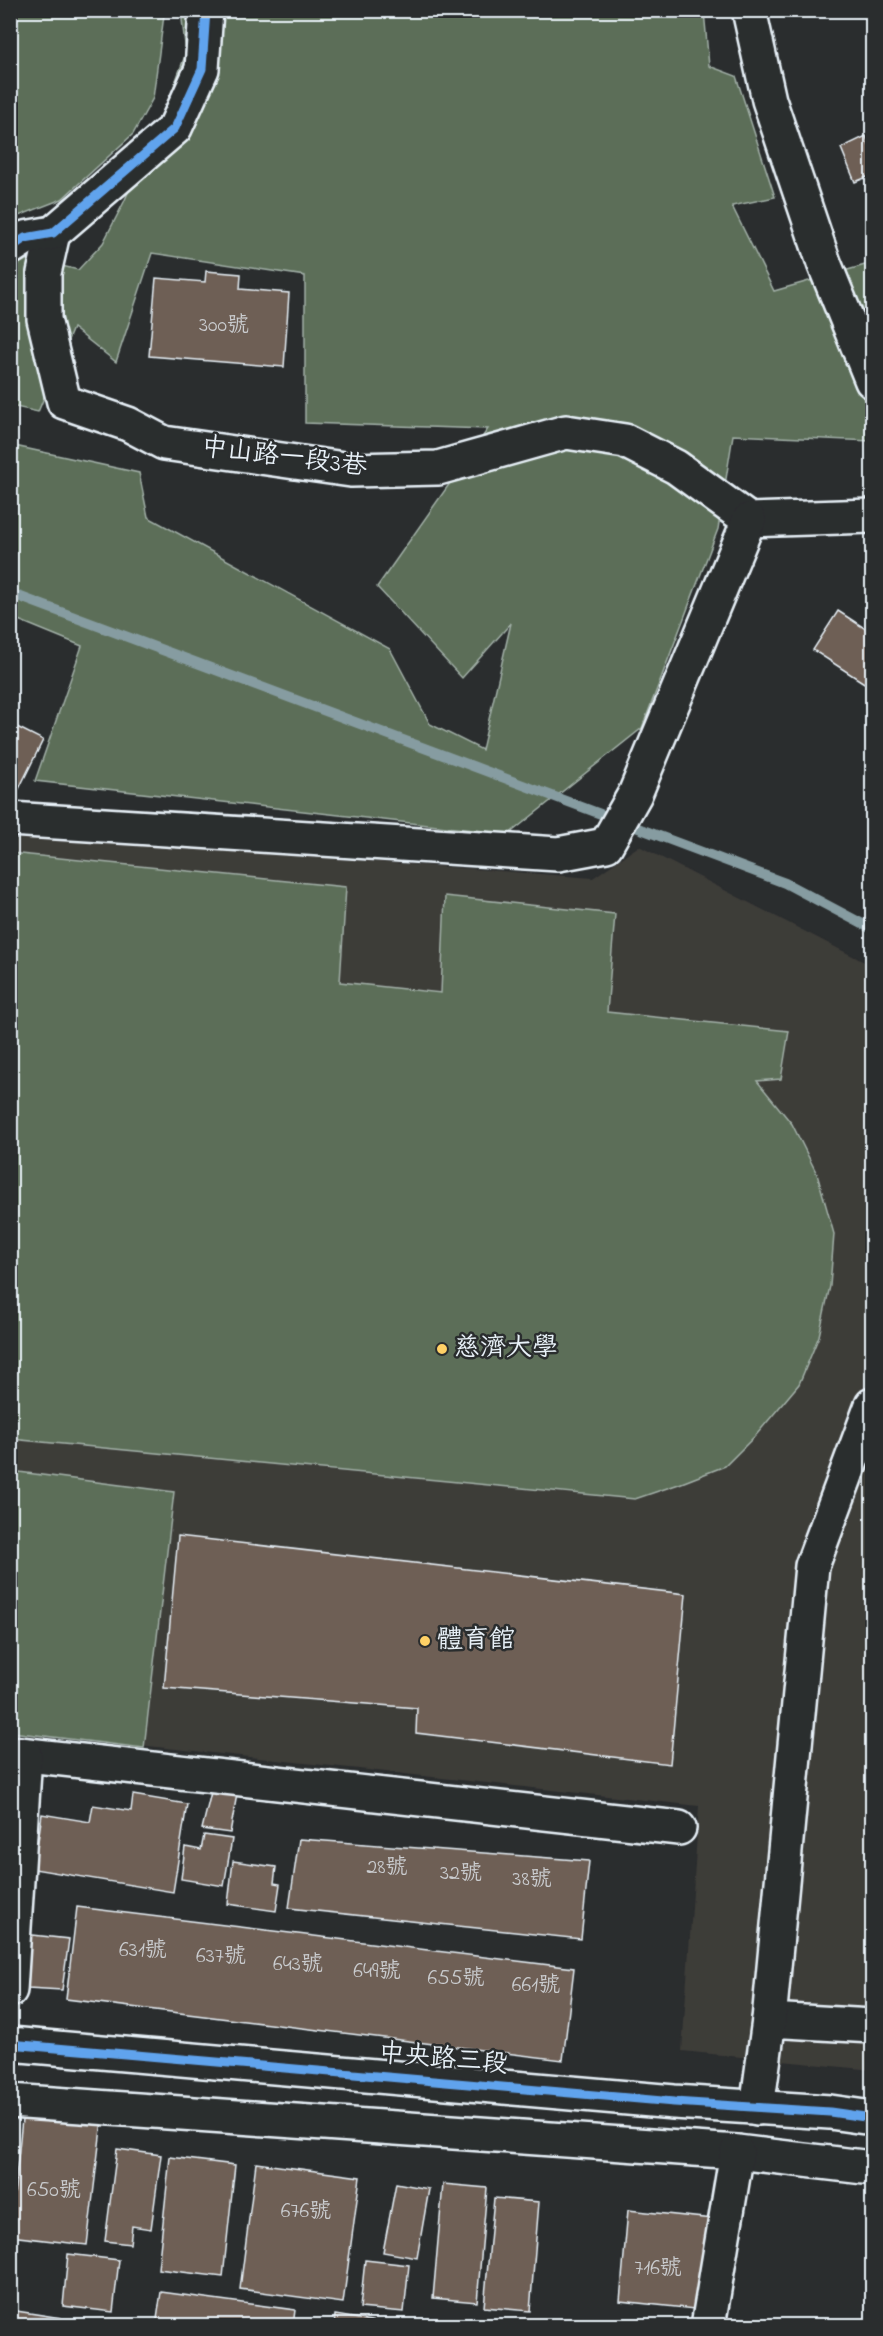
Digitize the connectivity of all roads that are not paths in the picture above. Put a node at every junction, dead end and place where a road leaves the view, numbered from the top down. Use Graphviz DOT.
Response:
graph roads {
  1 [pos="206,10"];
  2 [pos="749,10"];
  3 [pos="53,233"];
  4 [pos="10,248"];
  5 [pos="873,381"];
  6 [pos="873,516"];
  7 [pos="749,520"];
  8 [pos="10,819"];
  9 [pos="873,1405"];
  10 [pos="18,1754"];
  11 [pos="679,1828"];
  12 [pos="10,1990"];
  13 [pos="769,2020"];
  14 [pos="873,2026"];
  15 [pos="10,2044"];
  16 [pos="10,2101"];
  17 [pos="757,2108"];
  18 [pos="873,2118"];
  19 [pos="737,2152"];
  20 [pos="873,2168"];
  21 [pos="708,2325"];
  1 -- 3 [label="street"];
  2 -- 5 [label="street"];
  3 -- 4 [label="street"];
  3 -- 7 [label="street, 中山路一段3巷"];
  6 -- 7 [label="street"];
  7 -- 8 [label="street"];
  9 -- 13 [label="street"];
  10 -- 11 [label="street"];
  10 -- 12 [label="street"];
  13 -- 14 [label="street"];
  13 -- 17 [label="street"];
  15 -- 17 [label="street, 中央路三段"];
  16 -- 19 [label="street"];
  17 -- 18 [label="street, 中央路三段"];
  19 -- 20 [label="street"];
  19 -- 21 [label="street"];
}
